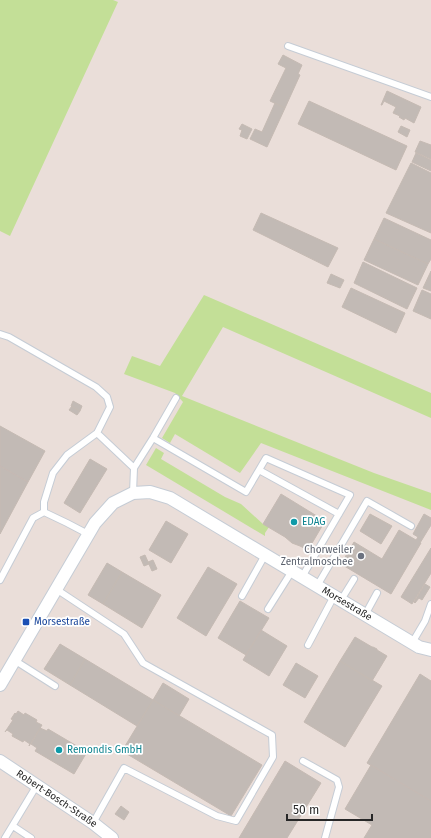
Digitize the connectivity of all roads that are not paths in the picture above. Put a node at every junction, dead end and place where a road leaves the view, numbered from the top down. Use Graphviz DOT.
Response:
graph roads {
  1 [pos="288,46"];
  2 [pos="431,97"];
  3 [pos="0,334"];
  4 [pos="176,398"];
  5 [pos="96,432"];
  6 [pos="153,438"];
  7 [pos="134,468"];
  8 [pos="259,470"];
  9 [pos="133,493"];
  10 [pos="44,512"];
  11 [pos="339,514"];
  12 [pos="411,526"];
  13 [pos="88,534"];
  14 [pos="265,555"];
  15 [pos="297,574"];
  16 [pos="354,579"];
  17 [pos="0,580"];
  18 [pos="317,586"];
  19 [pos="56,589"];
  20 [pos="377,593"];
  21 [pos="242,596"];
  22 [pos="338,598"];
  23 [pos="431,604"];
  24 [pos="268,609"];
  25 [pos="365,615"];
  26 [pos="412,643"];
  27 [pos="308,645"];
  28 [pos="431,650"];
  29 [pos="14,660"];
  30 [pos="0,685"];
  31 [pos="55,686"];
  32 [pos="0,761"];
  33 [pos="303,761"];
  34 [pos="37,785"];
  35 [pos="93,823"];
  36 [pos="13,826"];
  37 [pos="5,838"];
  38 [pos="31,838"];
  39 [pos="112,838"];
  40 [pos="325,838"];
  1 -- 2 [label="lane"];
  3 -- 5 [label="lane"];
  4 -- 6 [label="lane"];
  5 -- 7 [label="lane"];
  5 -- 10 [label="lane"];
  6 -- 7 [label="lane"];
  6 -- 8 [label="lane"];
  7 -- 9 [label="lane"];
  8 -- 11 [label="lane"];
  8 -- 11 [label="lane"];
  9 -- 13 [label="street, Morsestraße"];
  9 -- 14 [label="street, Morsestraße"];
  10 -- 13 [label="lane"];
  10 -- 17 [label="lane"];
  11 -- 15 [label="lane"];
  12 -- 18 [label="lane"];
  13 -- 19 [label="street, Morsestraße"];
  14 -- 15 [label="street, Morsestraße"];
  14 -- 21 [label="lane"];
  15 -- 18 [label="street, Morsestraße"];
  15 -- 24 [label="lane"];
  16 -- 22 [label="lane"];
  18 -- 22 [label="street, Morsestraße"];
  19 -- 29 [label="street, Morsestraße"];
  19 -- 35 [label="lane"];
  20 -- 25 [label="lane"];
  22 -- 25 [label="street, Morsestraße"];
  22 -- 27 [label="lane"];
  23 -- 26 [label="lane"];
  25 -- 26 [label="street, Morsestraße"];
  26 -- 28 [label="street, Morsestraße"];
  29 -- 30 [label="street, Morsestraße"];
  29 -- 31 [label="lane"];
  32 -- 34 [label="street, Robert-Bosch-Straße"];
  33 -- 40 [label="lane"];
  34 -- 35 [label="street, Robert-Bosch-Straße"];
  34 -- 36 [label="lane"];
  35 -- 39 [label="street, Robert-Bosch-Straße"];
  36 -- 37 [label="lane"];
  36 -- 38 [label="lane"];
}
